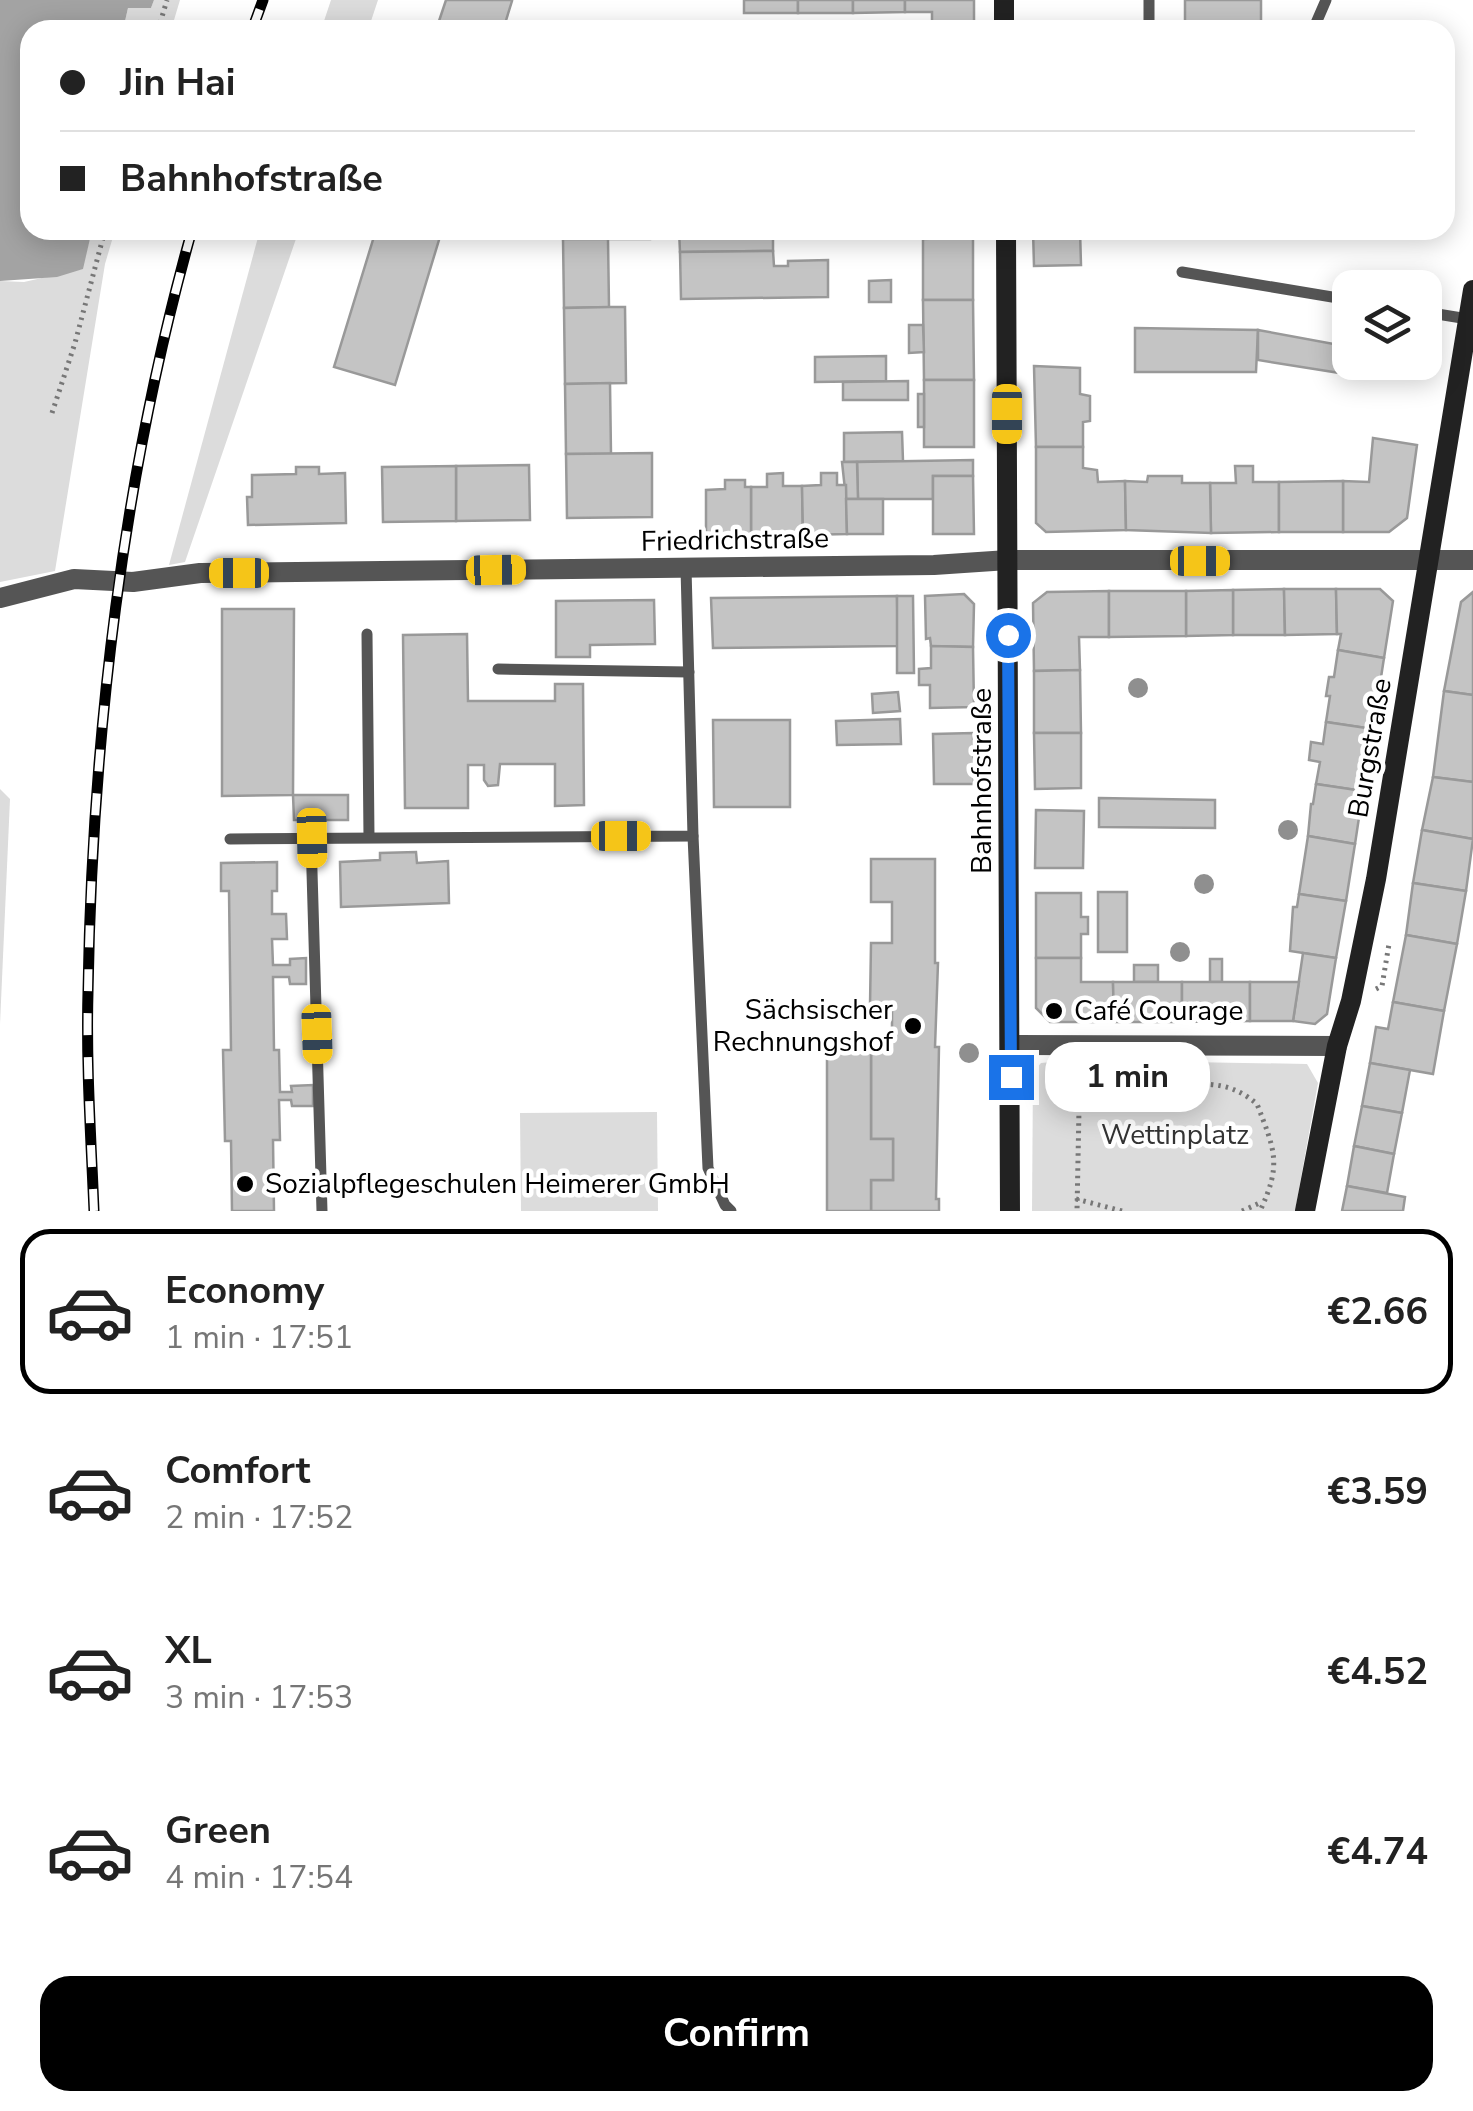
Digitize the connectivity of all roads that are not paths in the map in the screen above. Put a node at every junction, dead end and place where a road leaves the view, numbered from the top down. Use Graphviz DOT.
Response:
graph roads {
  1 [pos="1006,240"];
  2 [pos="1182,272"];
  3 [pos="1473,290"];
  4 [pos="1332,297"];
  5 [pos="1442,315"];
  6 [pos="1468,319"];
  7 [pos="1008,560"];
  8 [pos="1473,560"];
  9 [pos="1430,561"];
  10 [pos="686,568"];
  11 [pos="0,598"];
  12 [pos="367,634"];
  13 [pos="498,669"];
  14 [pos="689,672"];
  15 [pos="693,836"];
  16 [pos="369,837"];
  17 [pos="312,838"];
  18 [pos="230,839"];
  19 [pos="1011,1045"];
  20 [pos="1337,1046"];
  21 [pos="322,1211"];
  22 [pos="732,1211"];
  23 [pos="1010,1211"];
  24 [pos="1305,1211"];
  1 -- 7 [label="main road, Bahnhofstraße"];
  2 -- 4 [label="lane"];
  3 -- 6 [label="main road, Burgstraße"];
  5 -- 6 [label="lane"];
  6 -- 9 [label="main road, Burgstraße"];
  7 -- 9 [label="street, Friedrichstraße"];
  7 -- 10 [label="street, Friedrichstraße"];
  7 -- 19 [label="main road, Bahnhofstraße"];
  8 -- 9 [label="street, Friedrichstraße"];
  9 -- 20 [label="main road, Burgstraße"];
  10 -- 11 [label="street, Friedrichstraße"];
  10 -- 14 [label="lane"];
  12 -- 16 [label="lane"];
  13 -- 14 [label="lane"];
  14 -- 15 [label="lane"];
  15 -- 16 [label="lane"];
  15 -- 22 [label="lane"];
  16 -- 17 [label="lane"];
  17 -- 18 [label="lane"];
  17 -- 21 [label="lane"];
  19 -- 20 [label="street"];
  19 -- 23 [label="main road, Bahnhofstraße"];
  20 -- 24 [label="main road, Burgstraße"];
}
